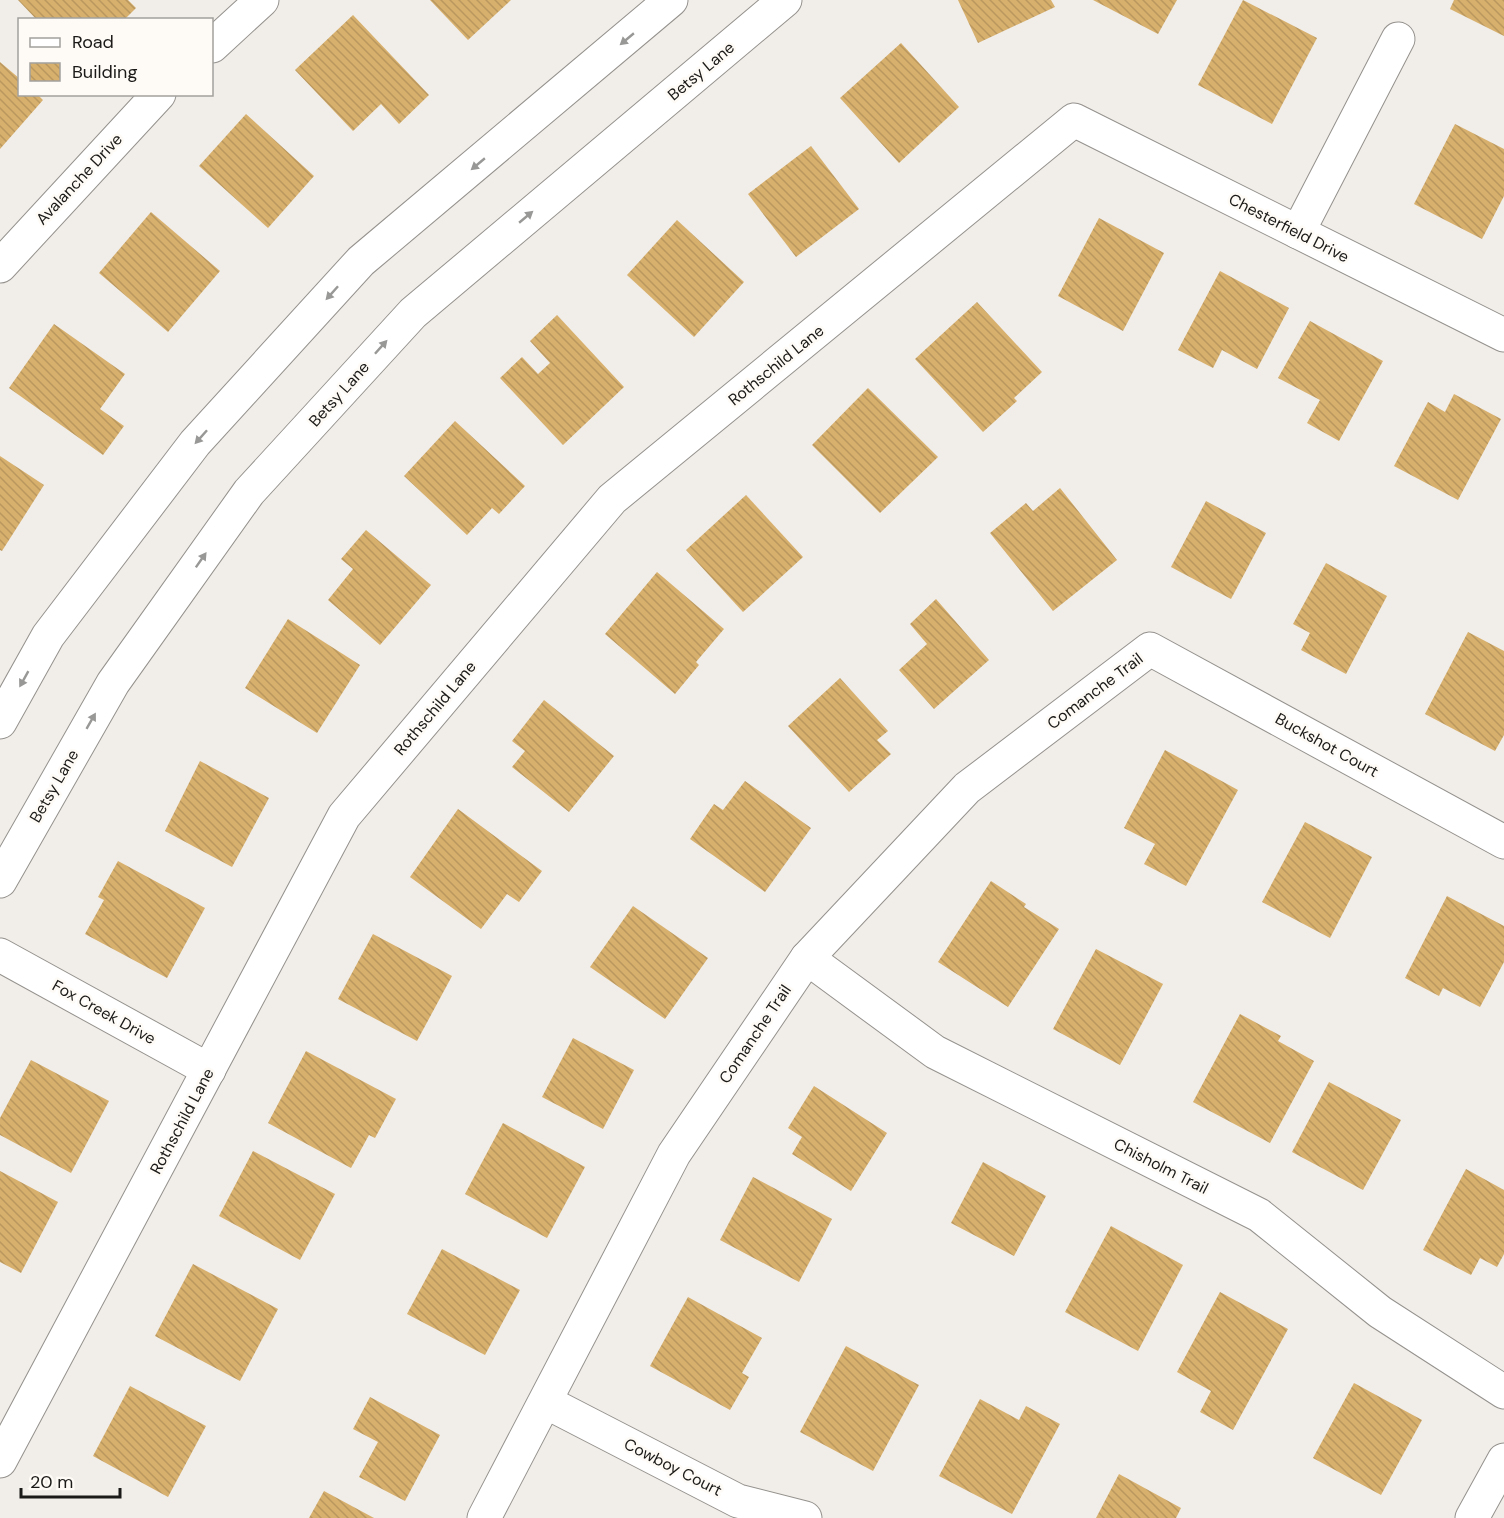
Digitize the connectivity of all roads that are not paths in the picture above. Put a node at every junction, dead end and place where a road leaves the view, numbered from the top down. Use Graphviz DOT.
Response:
graph roads {
  1 [pos="262,0"];
  2 [pos="671,0"];
  3 [pos="785,0"];
  4 [pos="1398,39"];
  5 [pos="213,45"];
  6 [pos="157,96"];
  7 [pos="1074,120"];
  8 [pos="1298,232"];
  9 [pos="0,266"];
  10 [pos="1504,335"];
  11 [pos="1150,649"];
  12 [pos="0,722"];
  13 [pos="1504,842"];
  14 [pos="0,881"];
  15 [pos="0,955"];
  16 [pos="807,958"];
  17 [pos="209,1070"];
  18 [pos="1504,1392"];
  19 [pos="546,1402"];
  20 [pos="1504,1460"];
  21 [pos="0,1461"];
  22 [pos="484,1518"];
  23 [pos="805,1518"];
  24 [pos="1472,1518"];
  1 -- 5 [label="street"];
  2 -- 12 [label="street, one-way"];
  14 -- 3 [label="street, Betsy Lane, one-way"];
  4 -- 8 [label="street"];
  6 -- 9 [label="street, Avalanche Drive"];
  7 -- 8 [label="street, Chesterfield Drive"];
  7 -- 17 [label="street, Rothschild Lane"];
  8 -- 10 [label="street, Chesterfield Drive"];
  11 -- 13 [label="street, Buckshot Court"];
  11 -- 16 [label="street, Comanche Trail"];
  15 -- 17 [label="street, Fox Creek Drive"];
  16 -- 18 [label="street, Chisholm Trail"];
  16 -- 19 [label="street, Comanche Trail"];
  17 -- 21 [label="street, Rothschild Lane"];
  19 -- 22 [label="street, Comanche Trail"];
  19 -- 23 [label="street, Cowboy Court"];
  20 -- 24 [label="street"];
}
